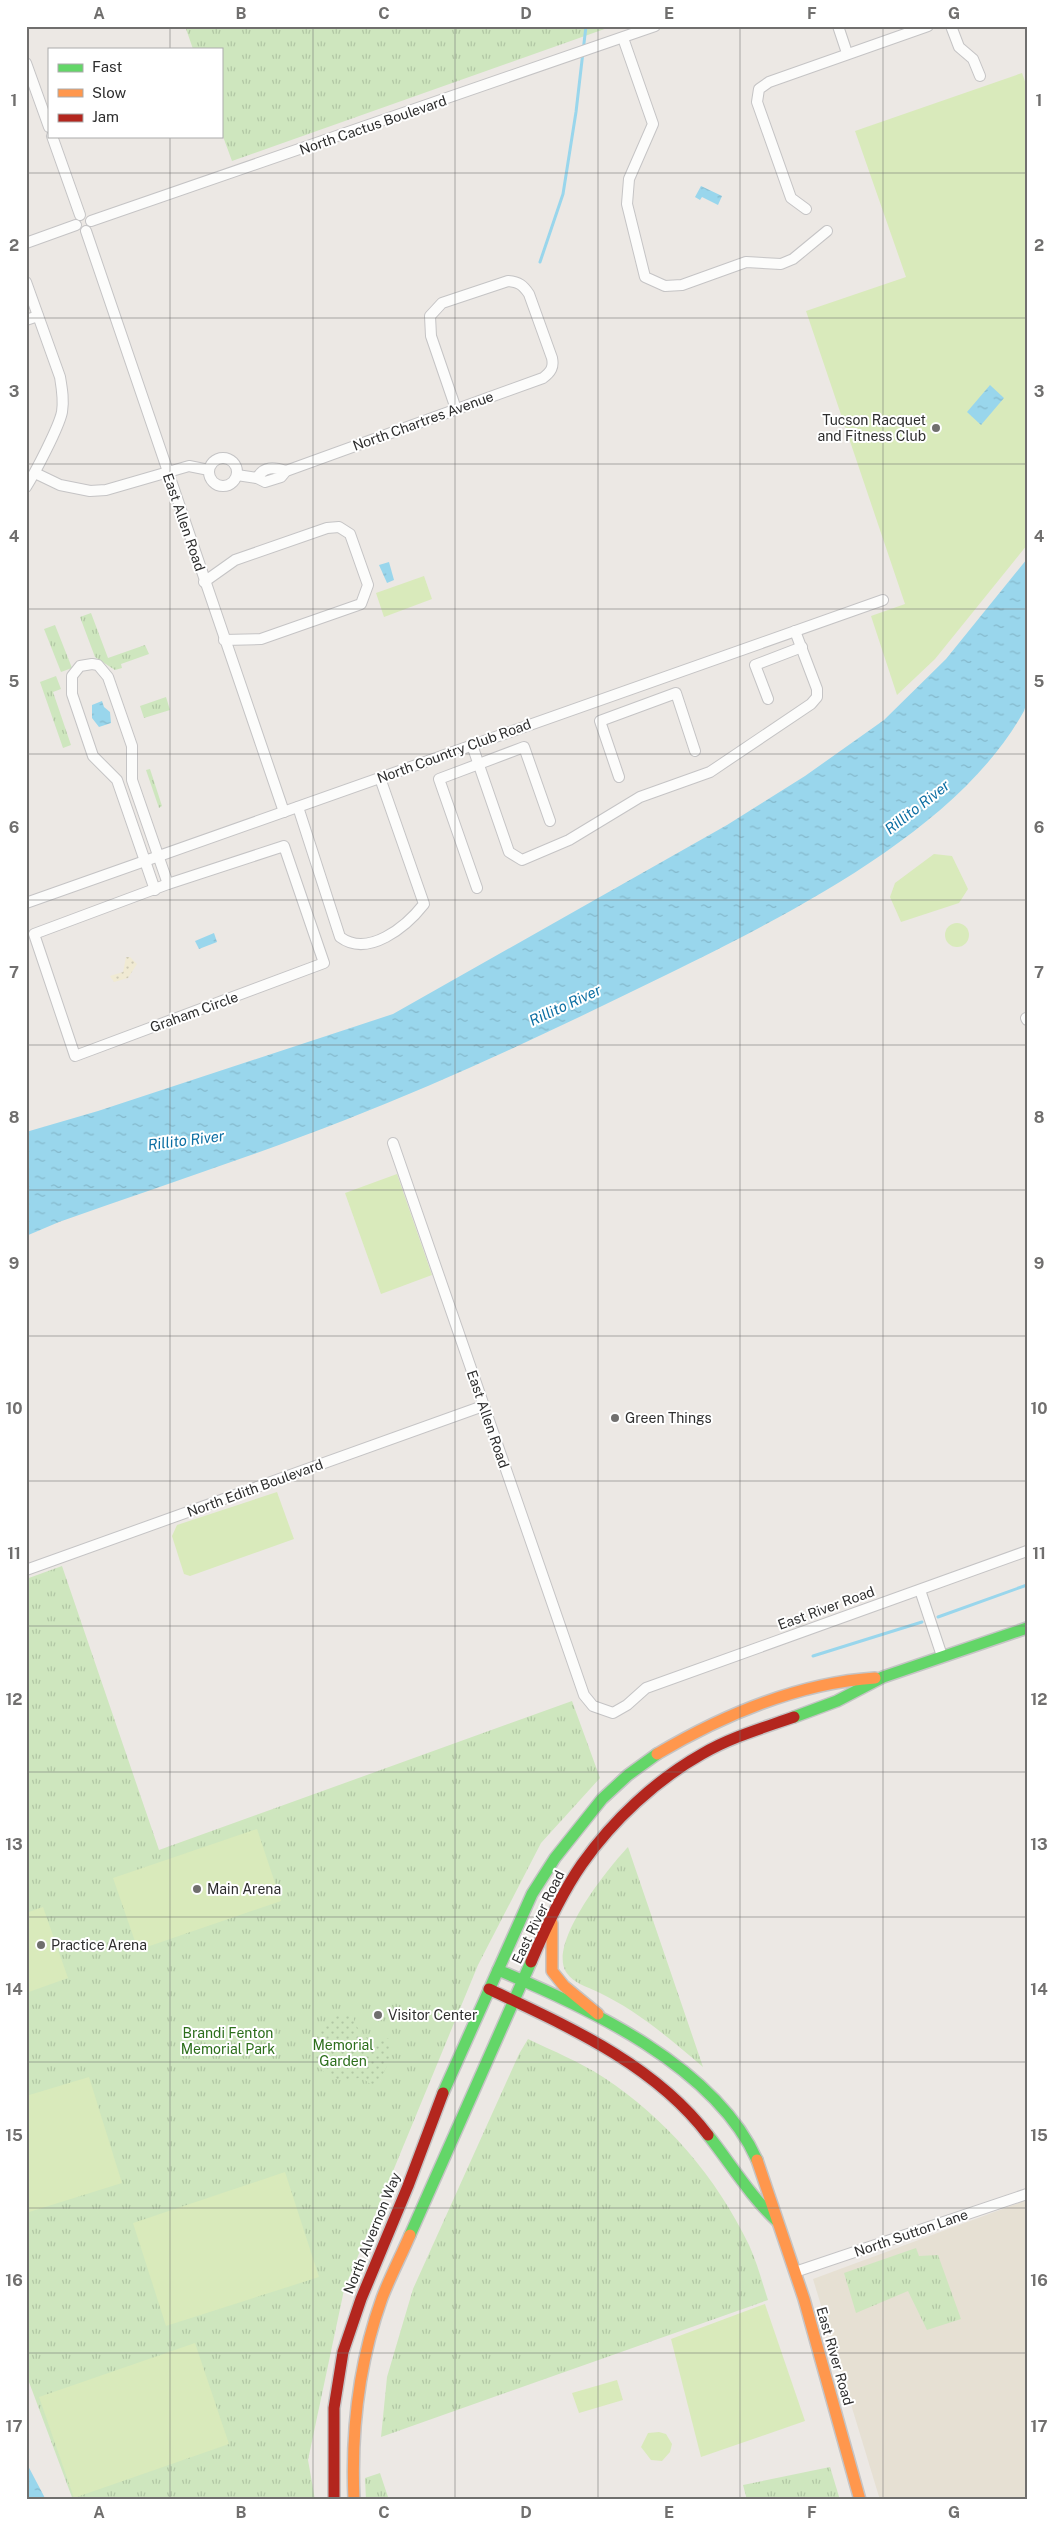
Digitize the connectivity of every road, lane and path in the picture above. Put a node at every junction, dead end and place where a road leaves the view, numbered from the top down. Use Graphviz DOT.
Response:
graph roads {
  1 [pos="655,26"];
  2 [pos="838,26"];
  3 [pos="928,26"];
  4 [pos="952,26"];
  5 [pos="624,38"];
  6 [pos="847,53"];
  7 [pos="26,63"];
  8 [pos="980,76"];
  9 [pos="48,124"];
  10 [pos="53,138"];
  11 [pos="806,209"];
  12 [pos="78,220"];
  13 [pos="92,221"];
  14 [pos="86,231"];
  15 [pos="827,231"];
  16 [pos="26,244"];
  17 [pos="26,282"];
  18 [pos="38,316"];
  19 [pos="26,320"];
  20 [pos="456,409"];
  21 [pos="209,470"];
  22 [pos="166,472"];
  23 [pos="35,473"];
  24 [pos="237,475"];
  25 [pos="26,487"];
  26 [pos="204,582"];
  27 [pos="882,600"];
  28 [pos="795,630"];
  29 [pos="224,640"];
  30 [pos="802,647"];
  31 [pos="635,687"];
  32 [pos="768,699"];
  33 [pos="641,706"];
  34 [pos="472,745"];
  35 [pos="695,751"];
  36 [pos="479,764"];
  37 [pos="619,777"];
  38 [pos="380,778"];
  39 [pos="298,807"];
  40 [pos="284,812"];
  41 [pos="550,821"];
  42 [pos="159,856"];
  43 [pos="145,861"];
  44 [pos="168,884"];
  45 [pos="477,888"];
  46 [pos="155,890"];
  47 [pos="26,903"];
  48 [pos="393,1143"];
  49 [pos="483,1406"];
  50 [pos="1027,1552"];
  51 [pos="26,1570"];
  52 [pos="920,1590"];
  53 [pos="1025,1627"];
  54 [pos="942,1656"];
  55 [pos="884,1677"];
  56 [pos="584,1695"];
  57 [pos="552,1917"];
  58 [pos="498,1970"];
  59 [pos="523,1980"];
  60 [pos="489,1989"];
  61 [pos="514,2001"];
  62 [pos="598,2014"];
  63 [pos="1027,2194"];
  64 [pos="776,2221"];
  65 [pos="796,2272"];
  66 [pos="334,2500"];
  67 [pos="354,2500"];
  68 [pos="860,2500"];
  1 -- 5 [label="street, North Cactus Boulevard"];
  2 -- 6 [label="street"];
  3 -- 6 [label="street"];
  4 -- 8 [label="street"];
  5 -- 13 [label="street, North Cactus Boulevard"];
  5 -- 15 [label="street"];
  6 -- 11 [label="street"];
  7 -- 9 [label="street"];
  10 -- 12 [label="street"];
  12 -- 13 [label="street"];
  12 -- 14 [label="street"];
  12 -- 16 [label="street"];
  13 -- 14 [label="street"];
  14 -- 22 [label="street, East Allen Road"];
  17 -- 18 [label="street"];
  18 -- 19 [label="street"];
  18 -- 23 [label="street"];
  20 -- 20 [label="street, North Chartres Avenue"];
  20 -- 24 [label="street, North Chartres Avenue"];
  21 -- 22 [label="street"];
  21 -- 24 [label="street"];
  21 -- 24 [label="street"];
  22 -- 23 [label="street"];
  22 -- 26 [label="street, East Allen Road"];
  23 -- 25 [label="street"];
  26 -- 29 [label="street, East Allen Road"];
  26 -- 29 [label="street"];
  27 -- 28 [label="street, North Country Club Road"];
  28 -- 30 [label="street"];
  28 -- 31 [label="street, North Country Club Road"];
  29 -- 40 [label="street, East Allen Road"];
  30 -- 32 [label="street"];
  30 -- 36 [label="street"];
  31 -- 33 [label="street"];
  31 -- 34 [label="street, North Country Club Road"];
  33 -- 35 [label="street"];
  33 -- 37 [label="street"];
  34 -- 36 [label="street"];
  34 -- 38 [label="street, North Country Club Road"];
  36 -- 41 [label="street"];
  36 -- 45 [label="street"];
  38 -- 39 [label="street, North Country Club Road"];
  38 -- 39 [label="street"];
  39 -- 40 [label="street, North Country Club Road"];
  40 -- 42 [label="street, North Country Club Road"];
  42 -- 43 [label="street, North Country Club Road"];
  42 -- 43 [label="street"];
  42 -- 44 [label="street"];
  43 -- 46 [label="street"];
  43 -- 47 [label="street, North Country Club Road"];
  44 -- 46 [label="street, Graham Circle"];
  44 -- 46 [label="street, Graham Circle"];
  48 -- 49 [label="street, East Allen Road"];
  49 -- 51 [label="street, North Edith Boulevard"];
  49 -- 56 [label="street, East Allen Road"];
  50 -- 52 [label="street, East River Road"];
  52 -- 54 [label="street"];
  52 -- 56 [label="street, East River Road"];
  53 -- 54 [label="main road, East River Road"];
  54 -- 55 [label="main road, East River Road"];
  55 -- 57 [label="main road, East River Road"];
  55 -- 58 [label="main road, East River Road"];
  57 -- 59 [label="main road, East River Road"];
  57 -- 62 [label="main road"];
  58 -- 59 [label="main road"];
  58 -- 60 [label="main road, East River Road"];
  59 -- 61 [label="main road"];
  59 -- 62 [label="main road, East River Road"];
  60 -- 61 [label="main road, East River Road"];
  60 -- 66 [label="main road, North Alvernon Way"];
  61 -- 64 [label="main road, East River Road"];
  61 -- 67 [label="main road"];
  62 -- 64 [label="main road, East River Road"];
  63 -- 65 [label="street, North Sutton Lane"];
  64 -- 65 [label="main road, East River Road"];
  65 -- 68 [label="main road, East River Road"];
}
